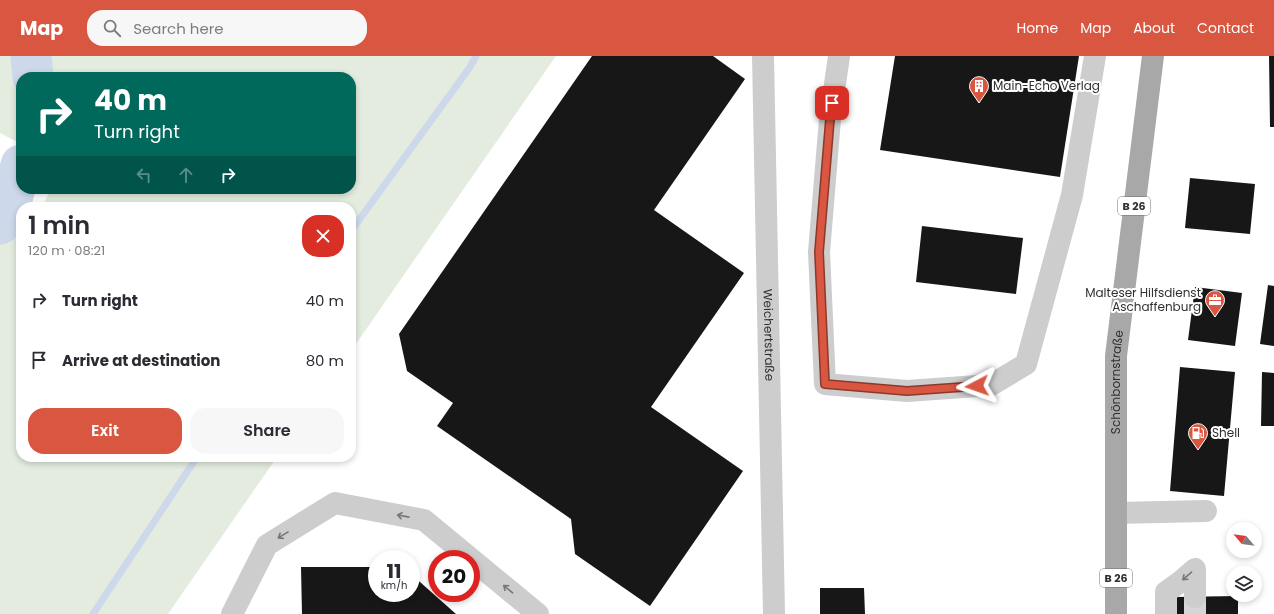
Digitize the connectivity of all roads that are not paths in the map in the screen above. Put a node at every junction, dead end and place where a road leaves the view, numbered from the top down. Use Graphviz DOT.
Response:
graph roads {
  1 [pos="763,56"];
  2 [pos="839,56"];
  3 [pos="1095,56"];
  4 [pos="1153,56"];
  5 [pos="1206,511"];
  6 [pos="1116,513"];
  7 [pos="1195,597"];
  8 [pos="232,614"];
  9 [pos="538,614"];
  10 [pos="774,614"];
  11 [pos="1116,614"];
  12 [pos="1166,614"];
  1 -- 10 [label="street, Weichertstraße"];
  2 -- 3 [label="street"];
  4 -- 6 [label="main road, Schönbornstraße / B 26"];
  5 -- 6 [label="street"];
  6 -- 11 [label="main road, Schönbornstraße / B 26"];
  7 -- 12 [label="street, one-way"];
  9 -- 8 [label="street, one-way"];
}
